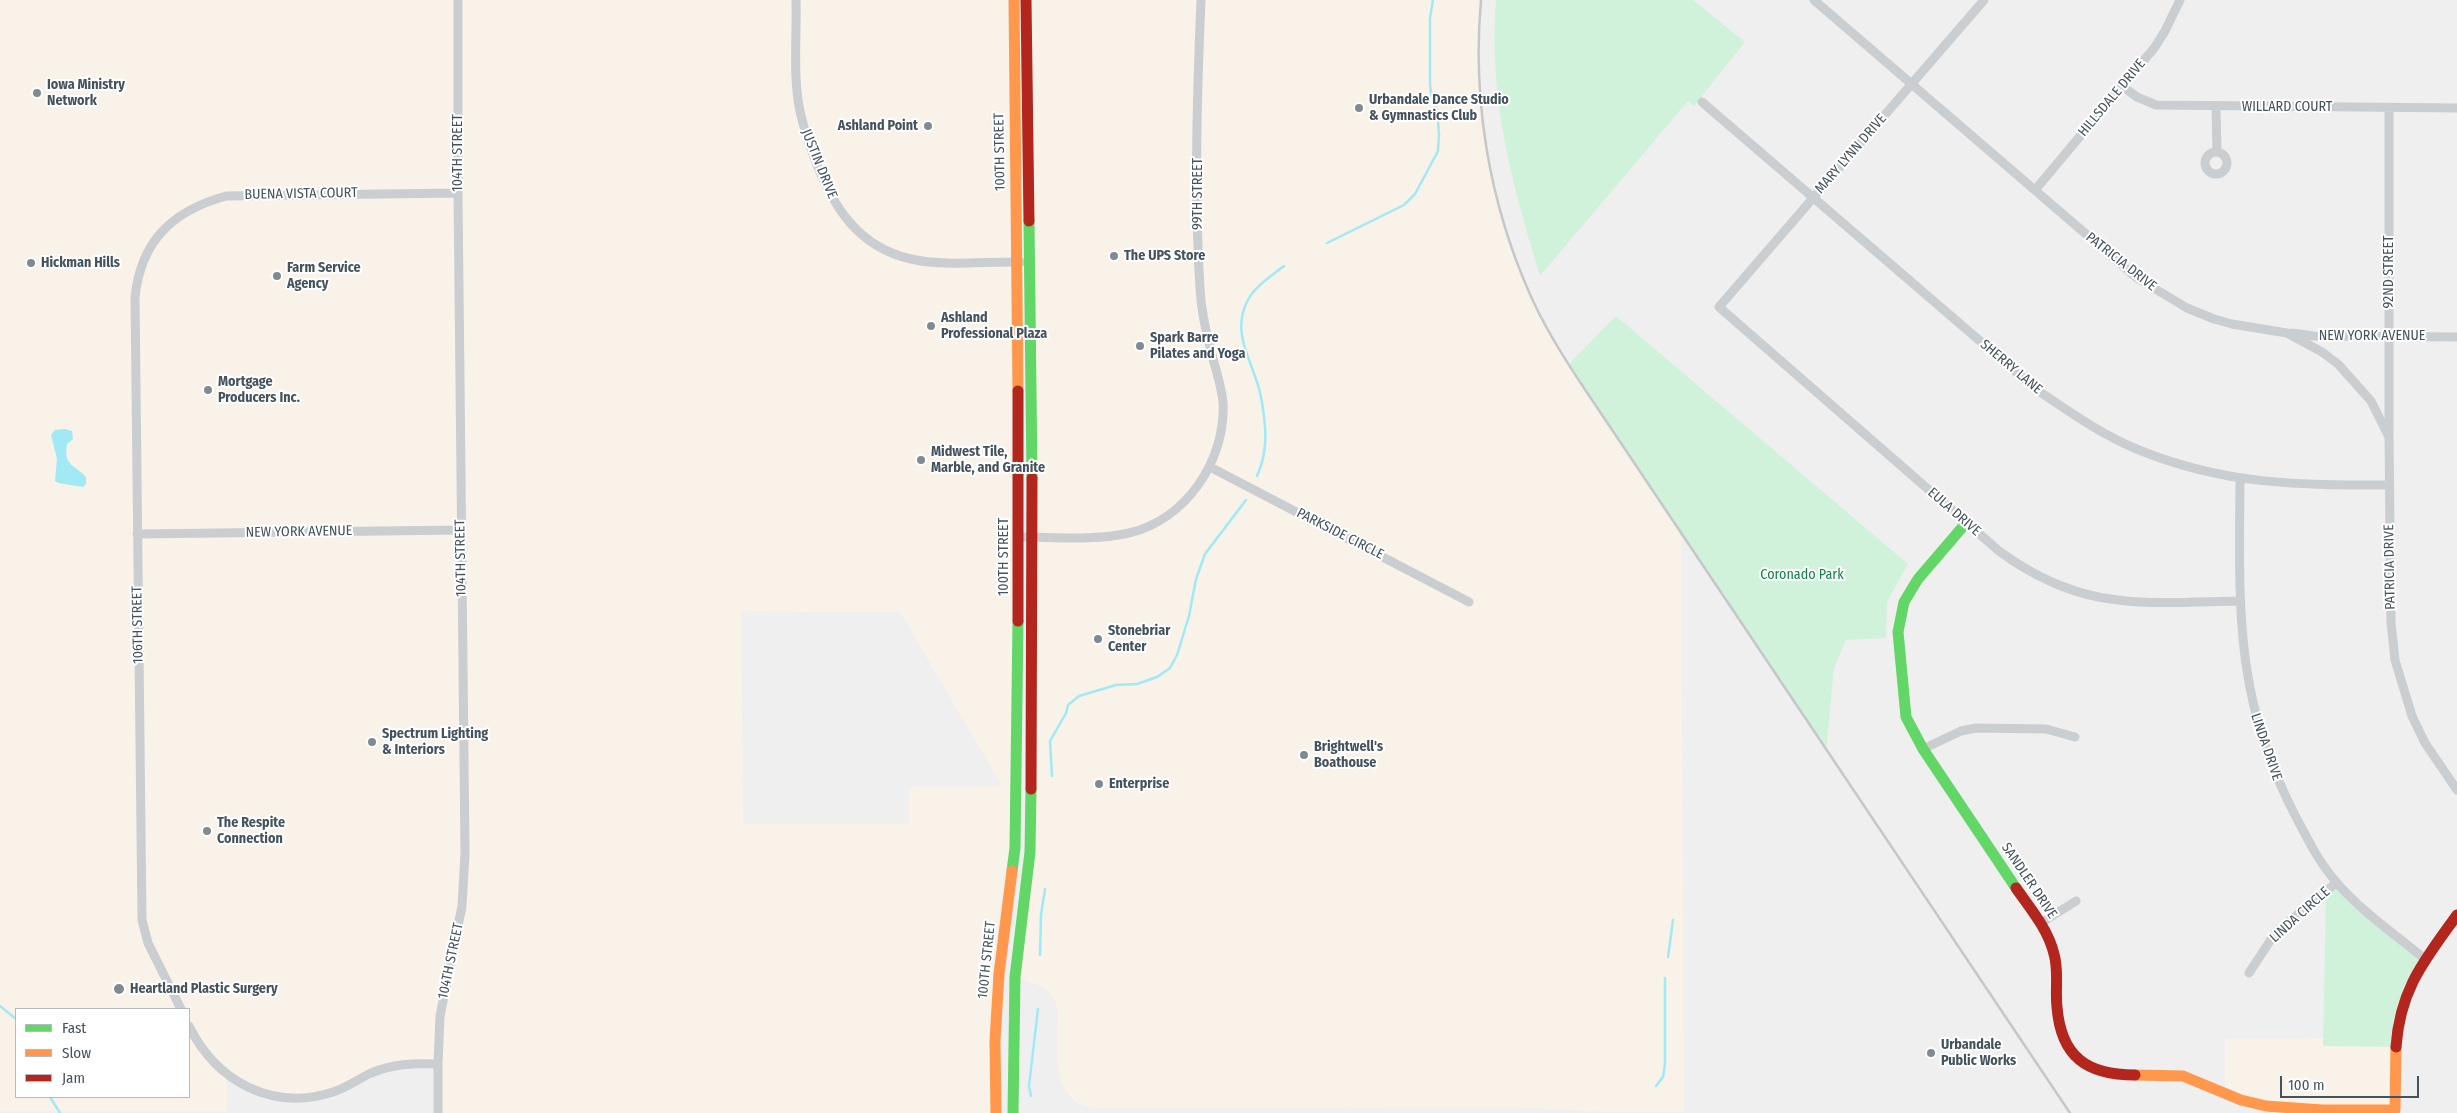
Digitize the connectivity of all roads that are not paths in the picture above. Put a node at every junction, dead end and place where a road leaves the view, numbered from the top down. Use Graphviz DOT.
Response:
graph roads {
  1 [pos="458,0"];
  2 [pos="796,0"];
  3 [pos="1014,0"];
  4 [pos="1026,0"];
  5 [pos="1201,0"];
  6 [pos="1814,0"];
  7 [pos="1984,0"];
  8 [pos="2180,0"];
  9 [pos="1911,84"];
  10 [pos="2122,86"];
  11 [pos="1702,102"];
  12 [pos="2216,106"];
  13 [pos="2389,108"];
  14 [pos="2457,108"];
  15 [pos="2216,151"];
  16 [pos="2035,190"];
  17 [pos="458,193"];
  18 [pos="1813,198"];
  19 [pos="156,237"];
  20 [pos="1017,262"];
  21 [pos="1030,262"];
  22 [pos="1719,307"];
  23 [pos="2286,333"];
  24 [pos="2389,336"];
  25 [pos="2457,337"];
  26 [pos="2389,436"];
  27 [pos="1210,467"];
  28 [pos="2240,479"];
  29 [pos="2389,484"];
  30 [pos="1966,523"];
  31 [pos="461,530"];
  32 [pos="138,534"];
  33 [pos="1019,537"];
  34 [pos="1033,537"];
  35 [pos="2239,601"];
  36 [pos="1470,602"];
  37 [pos="2075,737"];
  38 [pos="1923,749"];
  39 [pos="2457,790"];
  40 [pos="2336,883"];
  41 [pos="2076,901"];
  42 [pos="2457,915"];
  43 [pos="2041,923"];
  44 [pos="2426,960"];
  45 [pos="2248,973"];
  46 [pos="180,1008"];
  47 [pos="190,1028"];
  48 [pos="438,1064"];
  49 [pos="438,1113"];
  50 [pos="996,1113"];
  51 [pos="1013,1113"];
  1 -- 17 [label="street, 104TH STREET"];
  2 -- 20 [label="street, JUSTIN DRIVE"];
  3 -- 20 [label="main road, 100TH STREET"];
  4 -- 21 [label="main road, 100TH STREET"];
  5 -- 27 [label="street, 99TH STREET"];
  6 -- 9 [label="street, PATRICIA DRIVE"];
  7 -- 9 [label="street, MARY LYNN DRIVE"];
  8 -- 10 [label="street, HILLSDALE DRIVE"];
  9 -- 16 [label="street, PATRICIA DRIVE"];
  9 -- 18 [label="street, MARY LYNN DRIVE"];
  10 -- 12 [label="street, WILLARD COURT"];
  10 -- 16 [label="street, HILLSDALE DRIVE"];
  11 -- 18 [label="street, SHERRY LANE"];
  12 -- 13 [label="street, WILLARD COURT"];
  12 -- 15 [label="street"];
  13 -- 14 [label="street, WILLARD COURT"];
  13 -- 24 [label="street, 92ND STREET"];
  16 -- 23 [label="street, PATRICIA DRIVE"];
  17 -- 19 [label="street, BUENA VISTA COURT"];
  17 -- 31 [label="street, 104TH STREET"];
  18 -- 22 [label="street, MARY LYNN DRIVE"];
  18 -- 28 [label="street, SHERRY LANE"];
  19 -- 32 [label="street, 106TH STREET"];
  20 -- 21 [label="street, JUSTIN DRIVE"];
  20 -- 33 [label="main road, 100TH STREET"];
  21 -- 34 [label="main road, 100TH STREET"];
  22 -- 30 [label="street, EULA DRIVE"];
  23 -- 24 [label="street, NEW YORK AVENUE"];
  23 -- 26 [label="street, PATRICIA DRIVE"];
  24 -- 25 [label="street, NEW YORK AVENUE"];
  24 -- 26 [label="street, 92ND STREET"];
  26 -- 29 [label="street, PATRICIA DRIVE"];
  27 -- 34 [label="street, 99TH STREET"];
  27 -- 36 [label="street, PARKSIDE CIRCLE"];
  28 -- 29 [label="street, SHERRY LANE"];
  28 -- 35 [label="street, LINDA DRIVE"];
  29 -- 39 [label="street, PATRICIA DRIVE"];
  30 -- 35 [label="street, EULA DRIVE"];
  30 -- 38 [label="main road, SANDLER DRIVE"];
  31 -- 32 [label="street, NEW YORK AVENUE"];
  31 -- 48 [label="street, 104TH STREET"];
  32 -- 46 [label="street, 106TH STREET"];
  33 -- 34 [label="street, 99TH STREET"];
  33 -- 50 [label="main road, 100TH STREET"];
  34 -- 51 [label="main road, 100TH STREET"];
  35 -- 40 [label="street, LINDA DRIVE"];
  37 -- 38 [label="street"];
  38 -- 43 [label="main road, SANDLER DRIVE"];
  40 -- 44 [label="street, LINDA DRIVE"];
  40 -- 45 [label="street, LINDA CIRCLE"];
  41 -- 43 [label="street"];
  42 -- 44 [label="main road"];
  43 -- 44 [label="main road, SANDLER DRIVE"];
  47 -- 48 [label="street"];
  48 -- 49 [label="street, 104TH STREET"];
}
